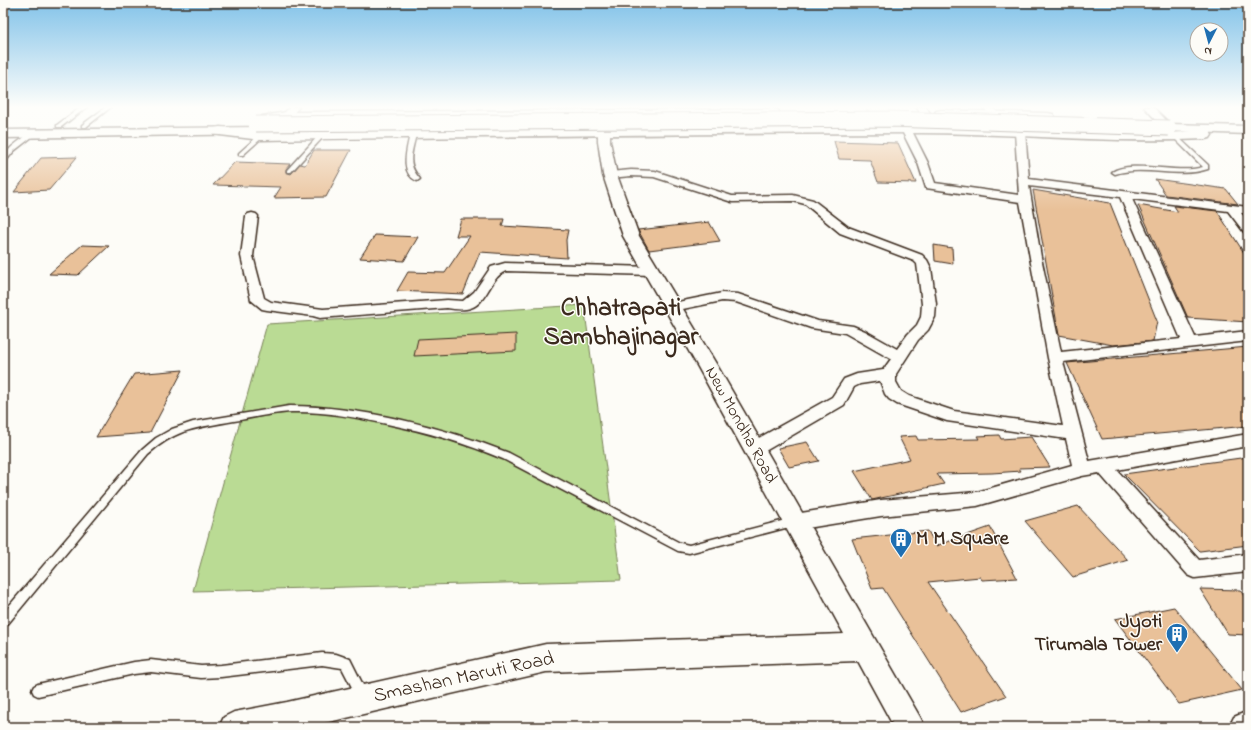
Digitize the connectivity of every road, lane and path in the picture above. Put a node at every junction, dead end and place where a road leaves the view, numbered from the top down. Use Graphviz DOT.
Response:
graph roads {
  1 [pos="24,141"];
  2 [pos="251,141"];
  3 [pos="316,141"];
  4 [pos="411,141"];
  5 [pos="606,141"];
  6 [pos="912,141"];
  7 [pos="1021,141"];
  8 [pos="1181,141"];
  9 [pos="241,154"];
  10 [pos="3,162"];
  11 [pos="289,171"];
  12 [pos="1114,172"];
  13 [pos="610,175"];
  14 [pos="417,179"];
  15 [pos="1024,182"];
  16 [pos="1125,195"];
  17 [pos="1025,199"];
  18 [pos="1232,208"];
  19 [pos="1248,210"];
  20 [pos="252,216"];
  21 [pos="1248,229"];
  22 [pos="652,271"];
  23 [pos="673,307"];
  24 [pos="1248,336"];
  25 [pos="1190,343"];
  26 [pos="899,357"];
  27 [pos="1055,358"];
  28 [pos="888,374"];
  29 [pos="1074,434"];
  30 [pos="1248,440"];
  31 [pos="754,449"];
  32 [pos="1102,465"];
  33 [pos="1082,469"];
  34 [pos="795,522"];
  35 [pos="1248,563"];
  36 [pos="3,621"];
  37 [pos="865,648"];
  38 [pos="38,690"];
  39 [pos="364,700"];
  40 [pos="1248,726"];
  41 [pos="234,727"];
  42 [pos="910,727"];
  43 [pos="1244,727"];
  1 -- 10 [label="lane"];
  2 -- 9 [label="lane"];
  3 -- 11 [label="lane"];
  4 -- 14 [label="lane"];
  5 -- 13 [label="street, New Mondha Road"];
  6 -- 17 [label="street"];
  7 -- 15 [label="street"];
  8 -- 12 [label="lane"];
  13 -- 22 [label="street, New Mondha Road"];
  13 -- 26 [label="street"];
  15 -- 16 [label="street"];
  15 -- 17 [label="street"];
  16 -- 18 [label="street"];
  16 -- 25 [label="street"];
  17 -- 27 [label="street"];
  18 -- 19 [label="street"];
  18 -- 21 [label="street"];
  20 -- 22 [label="street"];
  22 -- 23 [label="street, New Mondha Road"];
  23 -- 26 [label="street"];
  23 -- 31 [label="street, New Mondha Road"];
  24 -- 25 [label="street"];
  25 -- 27 [label="street"];
  26 -- 28 [label="street"];
  27 -- 29 [label="street"];
  28 -- 29 [label="street"];
  28 -- 31 [label="street"];
  29 -- 33 [label="street"];
  30 -- 32 [label="street"];
  31 -- 34 [label="street, New Mondha Road"];
  32 -- 33 [label="street"];
  32 -- 35 [label="street"];
  33 -- 34 [label="street"];
  34 -- 36 [label="lane"];
  34 -- 37 [label="street, New Mondha Road"];
  37 -- 39 [label="street, Smashan Maruti Road"];
  37 -- 42 [label="street, New Mondha Road"];
  38 -- 39 [label="lane"];
  39 -- 41 [label="street, Smashan Maruti Road"];
  40 -- 43 [label="street"];
}
